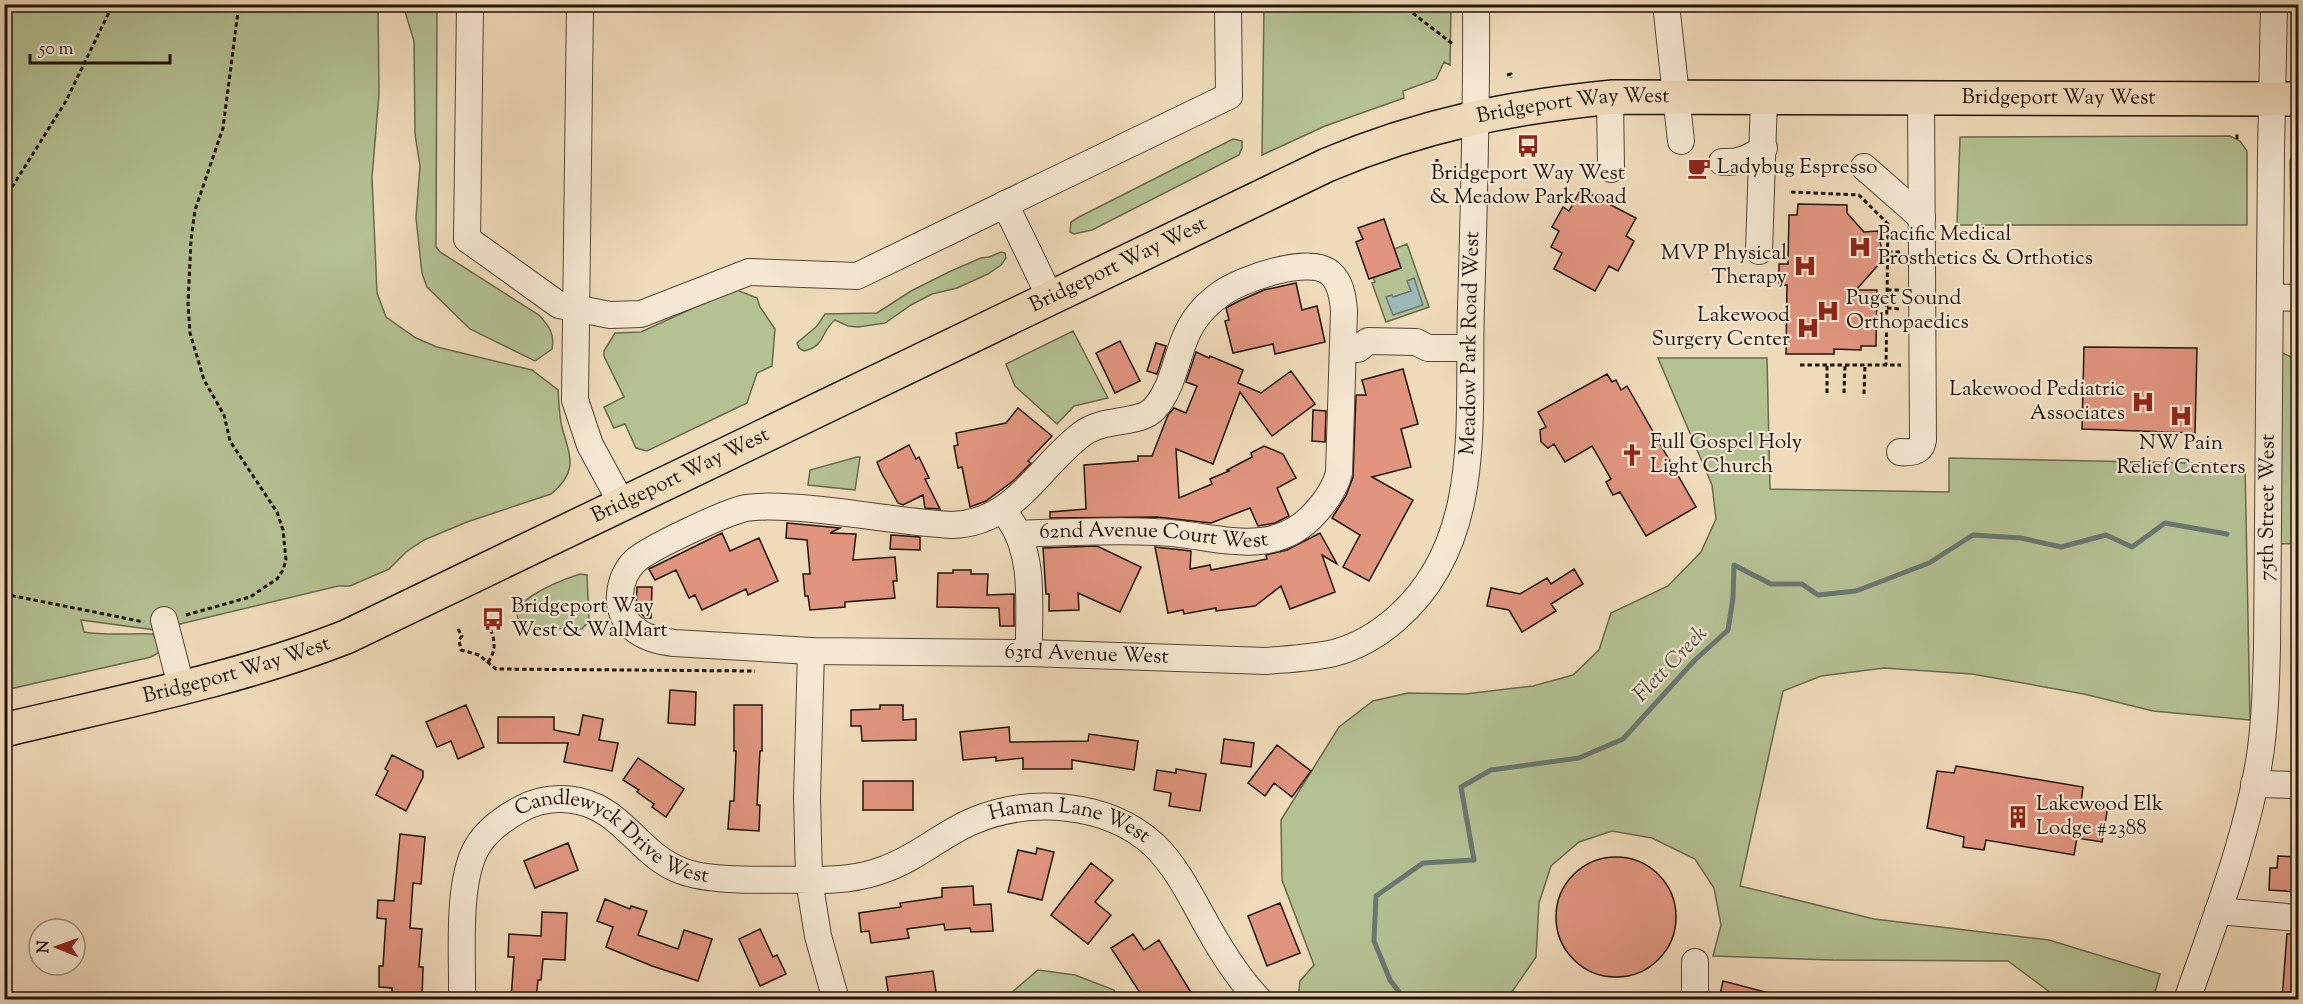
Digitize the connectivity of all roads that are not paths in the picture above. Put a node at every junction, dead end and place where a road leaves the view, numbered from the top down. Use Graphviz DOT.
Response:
graph roads {
  1 [pos="470,4"];
  2 [pos="580,4"];
  3 [pos="1228,4"];
  4 [pos="1476,4"];
  5 [pos="1666,4"];
  6 [pos="2274,4"];
  7 [pos="1610,97"];
  8 [pos="1677,97"];
  9 [pos="1764,98"];
  10 [pos="1921,98"];
  11 [pos="2285,100"];
  12 [pos="1477,117"];
  13 [pos="1681,141"];
  14 [pos="1764,148"];
  15 [pos="1722,162"];
  16 [pos="1864,167"];
  17 [pos="1611,169"];
  18 [pos="1005,204"];
  19 [pos="1922,218"];
  20 [pos="1759,251"];
  21 [pos="2270,297"];
  22 [pos="1050,298"];
  23 [pos="2298,298"];
  24 [pos="577,308"];
  25 [pos="1469,348"];
  26 [pos="1351,349"];
  27 [pos="1900,452"];
  28 [pos="621,504"];
  29 [pos="1001,511"];
  30 [pos="1018,534"];
  31 [pos="164,620"];
  32 [pos="1361,644"];
  33 [pos="811,651"];
  34 [pos="1029,653"];
  35 [pos="181,687"];
  36 [pos="4,730"];
  37 [pos="2254,784"];
  38 [pos="2298,785"];
  39 [pos="809,879"];
  40 [pos="2218,911"];
  41 [pos="2298,918"];
  42 [pos="1695,962"];
  43 [pos="462,999"];
  44 [pos="836,999"];
  45 [pos="1259,999"];
  46 [pos="1695,999"];
  47 [pos="2187,999"];
  1 -- 24 [label="street"];
  2 -- 24 [label="street"];
  3 -- 18 [label="street"];
  4 -- 12 [label="street, Meadow Park Road West"];
  5 -- 8 [label="street"];
  6 -- 11 [label="street, 75th Street West"];
  7 -- 8 [label="main road, Bridgeport Way West"];
  7 -- 12 [label="main road, Bridgeport Way West"];
  7 -- 17 [label="street"];
  8 -- 9 [label="main road, Bridgeport Way West"];
  8 -- 13 [label="street"];
  9 -- 10 [label="main road, Bridgeport Way West"];
  9 -- 14 [label="street"];
  10 -- 11 [label="main road, Bridgeport Way West"];
  10 -- 19 [label="street"];
  11 -- 21 [label="street, 75th Street West"];
  12 -- 22 [label="main road, Bridgeport Way West"];
  12 -- 25 [label="street, Meadow Park Road West"];
  14 -- 15 [label="street"];
  14 -- 20 [label="street"];
  16 -- 19 [label="street"];
  18 -- 22 [label="street"];
  18 -- 24 [label="street"];
  19 -- 27 [label="street"];
  21 -- 23 [label="street"];
  21 -- 37 [label="street, 75th Street West"];
  22 -- 28 [label="main road, Bridgeport Way West"];
  24 -- 28 [label="street"];
  25 -- 26 [label="street"];
  25 -- 32 [label="street, Meadow Park Road West"];
  26 -- 29 [label="street"];
  26 -- 30 [label="street, 62nd Avenue Court West"];
  28 -- 35 [label="main road, Bridgeport Way West"];
  29 -- 30 [label="street"];
  29 -- 33 [label="street, 63rd Avenue West"];
  30 -- 34 [label="street"];
  31 -- 35 [label="street"];
  32 -- 34 [label="street, 63rd Avenue West"];
  33 -- 34 [label="street, 63rd Avenue West"];
  33 -- 39 [label="street"];
  35 -- 36 [label="main road, Bridgeport Way West"];
  37 -- 38 [label="street"];
  37 -- 40 [label="street, 75th Street West"];
  39 -- 43 [label="street, Candlewyck Drive West"];
  39 -- 44 [label="street"];
  39 -- 45 [label="street, Haman Lane West"];
  40 -- 41 [label="street"];
  40 -- 47 [label="street, 75th Street West"];
  42 -- 46 [label="street"];
}
